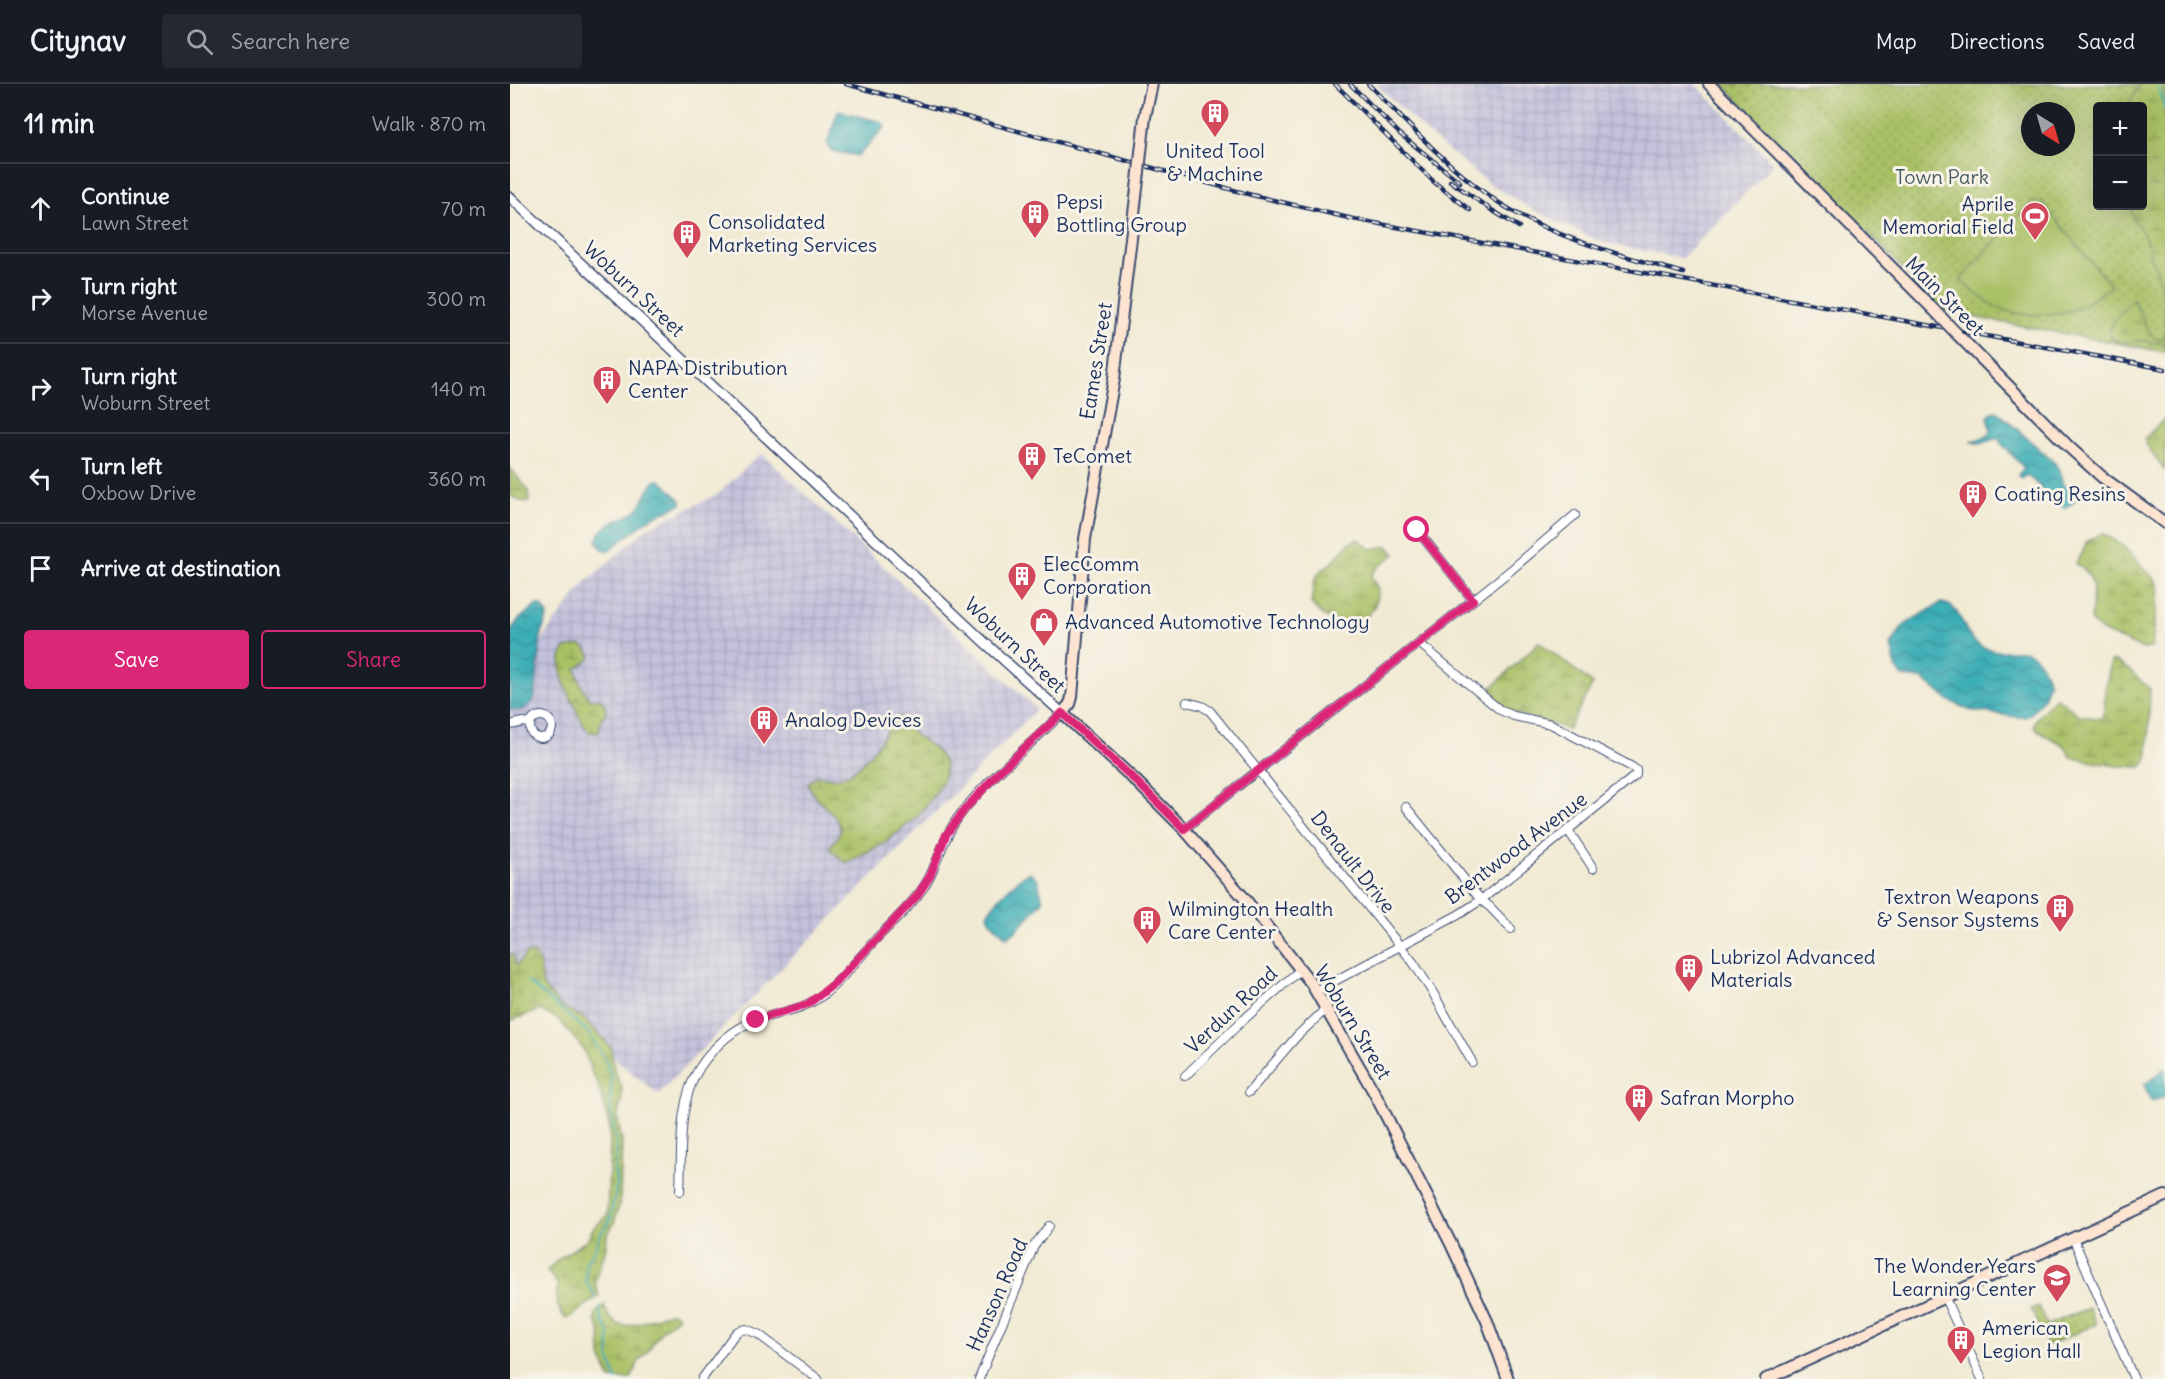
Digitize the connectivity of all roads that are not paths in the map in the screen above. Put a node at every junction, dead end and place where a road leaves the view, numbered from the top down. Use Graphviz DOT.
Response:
graph roads {
  1 [pos="1152,84"];
  2 [pos="1709,84"];
  3 [pos="510,197"];
  4 [pos="1575,515"];
  5 [pos="2165,524"];
  6 [pos="1417,530"];
  7 [pos="1473,600"];
  8 [pos="1419,642"];
  9 [pos="1187,702"];
  10 [pos="1062,713"];
  11 [pos="530,724"];
  12 [pos="510,725"];
  13 [pos="1257,770"];
  14 [pos="1406,807"];
  15 [pos="1184,829"];
  16 [pos="1568,830"];
  17 [pos="1593,868"];
  18 [pos="1481,900"];
  19 [pos="1511,929"];
  20 [pos="1399,946"];
  21 [pos="1301,969"];
  22 [pos="1316,991"];
  23 [pos="1327,1008"];
  24 [pos="1472,1062"];
  25 [pos="1185,1076"];
  26 [pos="1249,1092"];
  27 [pos="680,1191"];
  28 [pos="2165,1196"];
  29 [pos="1049,1226"];
  30 [pos="2073,1238"];
  31 [pos="1944,1296"];
  32 [pos="702,1379"];
  33 [pos="818,1379"];
  34 [pos="979,1379"];
  35 [pos="1508,1379"];
  36 [pos="1766,1379"];
  37 [pos="1982,1379"];
  38 [pos="2134,1379"];
  1 -- 10 [label="main road, Eames Street, bridge"];
  2 -- 5 [label="main road, Main Street, bridge"];
  3 -- 10 [label="street, Woburn Street"];
  4 -- 7 [label="street"];
  6 -- 7 [label="street"];
  7 -- 8 [label="street"];
  8 -- 13 [label="street"];
  8 -- 16 [label="street, Brentwood Avenue"];
  9 -- 13 [label="street, Denault Drive"];
  10 -- 15 [label="main road, Woburn Street"];
  10 -- 27 [label="street"];
  11 -- 12 [label="street"];
  13 -- 15 [label="street"];
  13 -- 20 [label="street, Denault Drive"];
  14 -- 18 [label="street"];
  15 -- 21 [label="main road, Woburn Street"];
  16 -- 17 [label="street"];
  16 -- 18 [label="street, Brentwood Avenue"];
  18 -- 19 [label="street"];
  18 -- 20 [label="street, Brentwood Avenue"];
  20 -- 22 [label="street, Brentwood Avenue"];
  20 -- 24 [label="street, Denault Drive"];
  21 -- 22 [label="main road, Woburn Street"];
  21 -- 25 [label="street, Verdun Road"];
  22 -- 23 [label="main road, Woburn Street"];
  23 -- 26 [label="street"];
  23 -- 35 [label="main road, Woburn Street"];
  28 -- 30 [label="main road"];
  29 -- 34 [label="street, Hanson Road"];
  30 -- 31 [label="main road"];
  30 -- 38 [label="street"];
  31 -- 36 [label="main road"];
  31 -- 37 [label="street"];
  32 -- 33 [label="street"];
}
